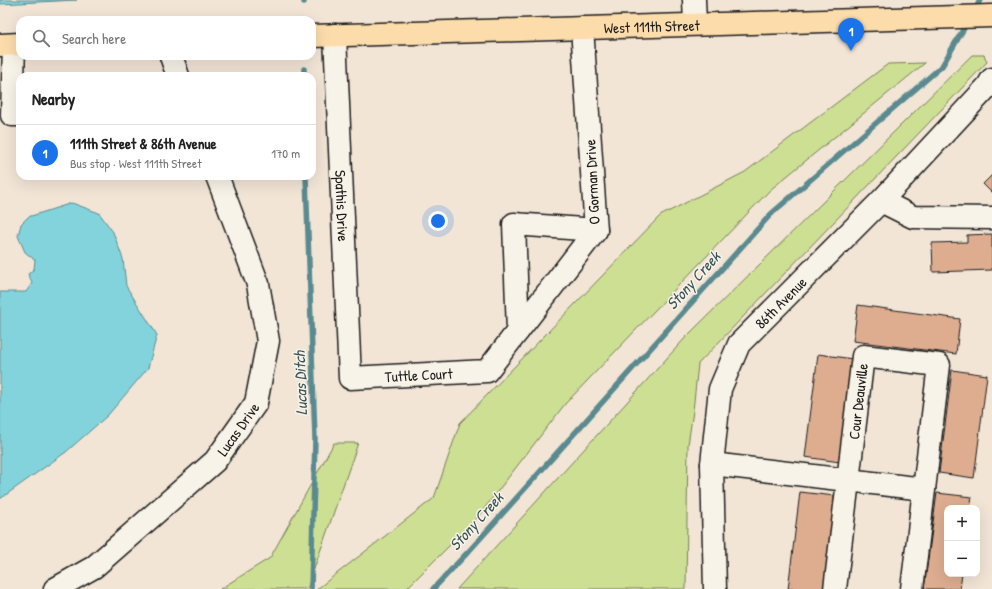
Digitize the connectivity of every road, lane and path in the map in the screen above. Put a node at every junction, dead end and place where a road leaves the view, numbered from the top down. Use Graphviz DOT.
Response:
graph roads {
  1 [pos="694,0"];
  2 [pos="992,16"];
  3 [pos="695,24"];
  4 [pos="582,28"];
  5 [pos="335,35"];
  6 [pos="316,36"];
  7 [pos="11,45"];
  8 [pos="172,60"];
  9 [pos="177,72"];
  10 [pos="992,79"];
  11 [pos="16,115"];
  12 [pos="219,180"];
  13 [pos="881,201"];
  14 [pos="992,218"];
  15 [pos="596,230"];
  16 [pos="518,331"];
  17 [pos="487,371"];
  18 [pos="350,378"];
  19 [pos="712,464"];
  20 [pos="848,480"];
  21 [pos="924,489"];
  22 [pos="55,589"];
  23 [pos="715,589"];
  24 [pos="835,589"];
  25 [pos="912,589"];
  1 -- 3 [label="street"];
  2 -- 3 [label="main road, West 111th Street"];
  3 -- 4 [label="main road, West 111th Street"];
  4 -- 5 [label="main road, West 111th Street"];
  4 -- 15 [label="street, O Gorman Drive"];
  5 -- 6 [label="main road, West 111th Street"];
  5 -- 18 [label="street, Spathis Drive"];
  7 -- 11 [label="street"];
  8 -- 9 [label="street"];
  10 -- 13 [label="street, 86th Avenue"];
  12 -- 22 [label="street, Lucas Drive"];
  13 -- 14 [label="street"];
  13 -- 19 [label="street, 86th Avenue"];
  15 -- 16 [label="street, O Gorman Drive"];
  15 -- 16 [label="street"];
  16 -- 17 [label="street, O Gorman Drive"];
  17 -- 18 [label="street, Tuttle Court"];
  19 -- 20 [label="street"];
  19 -- 23 [label="street, 86th Avenue"];
  20 -- 21 [label="street"];
  20 -- 21 [label="street, Cour Deauville"];
  20 -- 24 [label="street, Cour Deauville"];
  21 -- 25 [label="street, Cour Deauville"];
}
